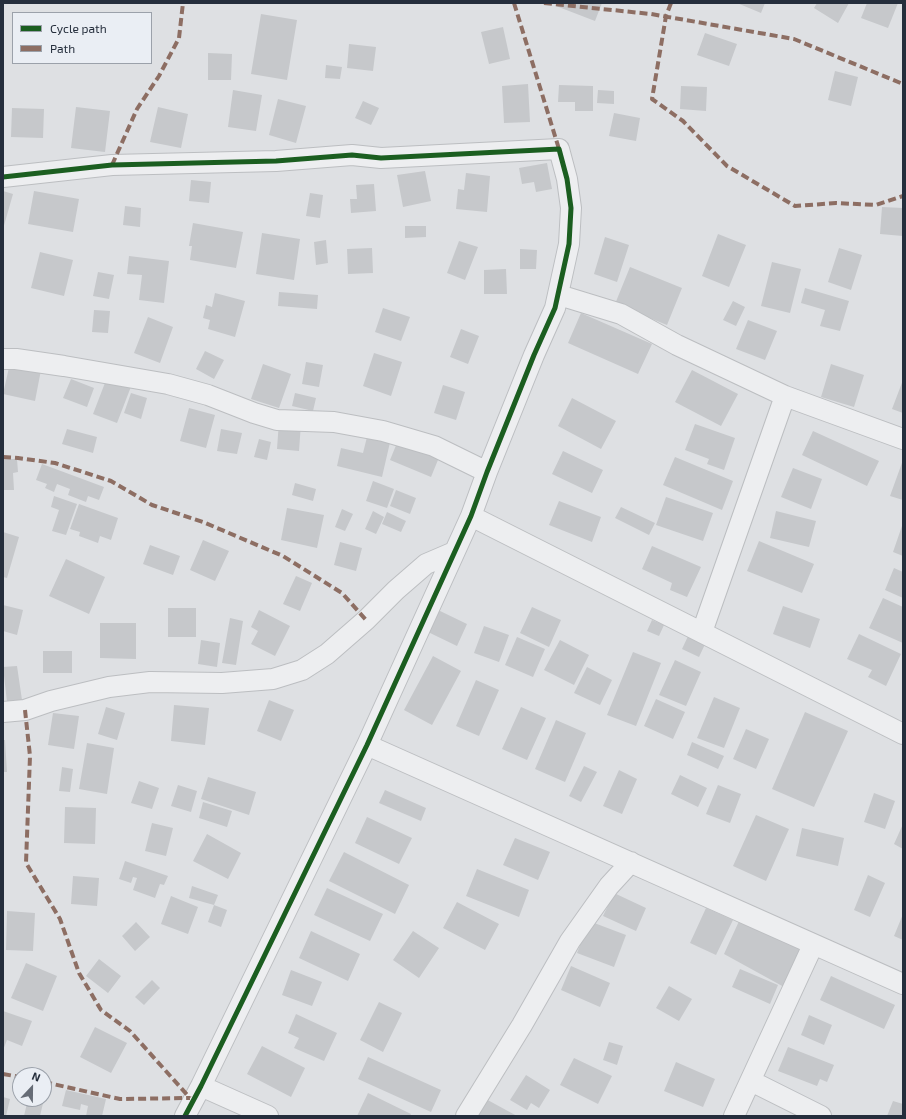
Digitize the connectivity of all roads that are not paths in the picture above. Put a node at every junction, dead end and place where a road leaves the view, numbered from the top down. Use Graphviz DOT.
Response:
graph roads {
  1 [pos="3,177"];
  2 [pos="559,295"];
  3 [pos="3,359"];
  4 [pos="785,396"];
  5 [pos="903,439"];
  6 [pos="487,472"];
  7 [pos="471,516"];
  8 [pos="454,552"];
  9 [pos="702,632"];
  10 [pos="3,712"];
  11 [pos="903,734"];
  12 [pos="367,745"];
  13 [pos="631,862"];
  14 [pos="813,945"];
  15 [pos="903,984"];
  16 [pos="751,1081"];
  17 [pos="193,1100"];
  18 [pos="268,1116"];
  19 [pos="466,1116"];
  20 [pos="734,1116"];
  21 [pos="821,1116"];
  1 -- 2 [label="street"];
  2 -- 4 [label="street"];
  2 -- 6 [label="street"];
  3 -- 6 [label="street"];
  4 -- 5 [label="street"];
  4 -- 9 [label="street"];
  6 -- 7 [label="street"];
  7 -- 8 [label="street"];
  7 -- 9 [label="street"];
  8 -- 10 [label="street"];
  8 -- 12 [label="street"];
  9 -- 11 [label="street"];
  12 -- 13 [label="street"];
  12 -- 17 [label="street"];
  13 -- 14 [label="street"];
  13 -- 19 [label="street"];
  14 -- 15 [label="street"];
  14 -- 16 [label="street"];
  16 -- 20 [label="street"];
  16 -- 21 [label="street"];
  17 -- 18 [label="street"];
}
